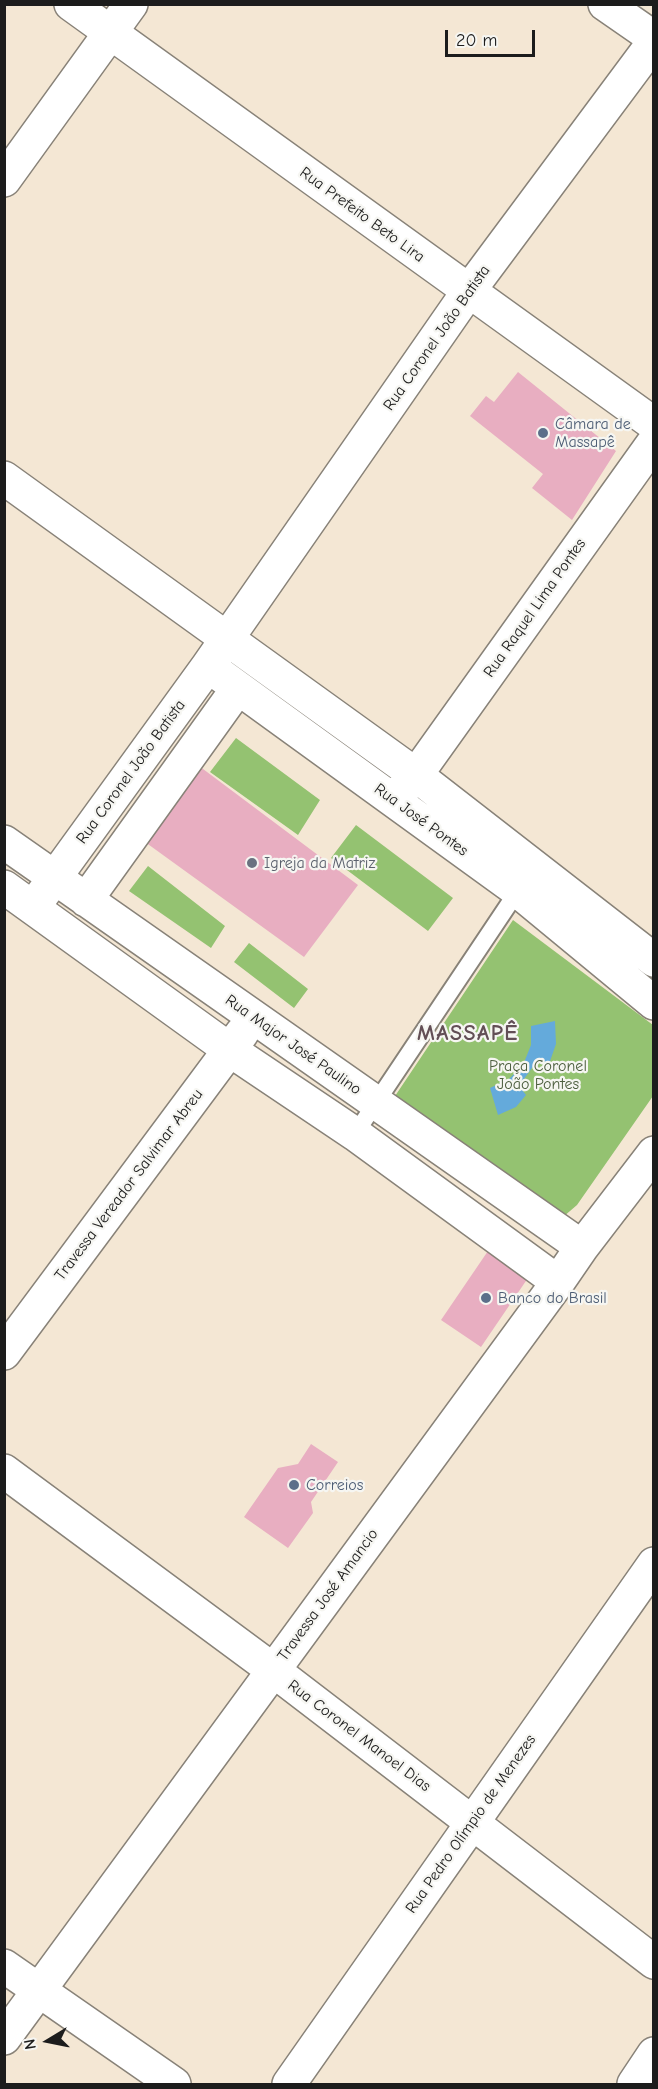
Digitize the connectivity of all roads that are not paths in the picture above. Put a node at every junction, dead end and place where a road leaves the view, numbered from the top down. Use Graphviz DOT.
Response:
graph roads {
  1 [pos="71,4"];
  2 [pos="131,4"];
  3 [pos="605,4"];
  4 [pos="110,33"];
  5 [pos="654,40"];
  6 [pos="4,180"];
  7 [pos="468,292"];
  8 [pos="654,424"];
  9 [pos="654,441"];
  10 [pos="4,478"];
  11 [pos="226,639"];
  12 [pos="208,666"];
  13 [pos="238,688"];
  14 [pos="135,767"];
  15 [pos="416,775"];
  16 [pos="164,789"];
  17 [pos="393,799"];
  18 [pos="4,842"];
  19 [pos="54,878"];
  20 [pos="527,879"];
  21 [pos="4,887"];
  22 [pos="86,900"];
  23 [pos="33,908"];
  24 [pos="132,931"];
  25 [pos="654,960"];
  26 [pos="110,963"];
  27 [pos="654,1004"];
  28 [pos="254,1017"];
  29 [pos="230,1050"];
  30 [pos="376,1103"];
  31 [pos="355,1134"];
  32 [pos="654,1153"];
  33 [pos="582,1247"];
  34 [pos="558,1282"];
  35 [pos="4,1353"];
  36 [pos="4,1471"];
  37 [pos="654,1564"];
  38 [pos="273,1670"];
  39 [pos="472,1822"];
  40 [pos="654,1962"];
  41 [pos="4,1966"];
  42 [pos="39,1992"];
  43 [pos="4,2038"];
  44 [pos="654,2054"];
  45 [pos="174,2085"];
  46 [pos="289,2085"];
  47 [pos="633,2085"];
  1 -- 4 [label="street, Rua Prefeito Beto Lira"];
  2 -- 4 [label="street"];
  3 -- 5 [label="street"];
  4 -- 6 [label="street"];
  4 -- 7 [label="street, Rua Prefeito Beto Lira"];
  5 -- 7 [label="street, Rua Coronel João Batista"];
  7 -- 8 [label="street, Rua Prefeito Beto Lira"];
  7 -- 11 [label="street, Rua Coronel João Batista"];
  9 -- 15 [label="street, Rua Raquel Lima Pontes"];
  10 -- 11 [label="street, Rua José Pontes"];
  11 -- 12 [label="street"];
  11 -- 15 [label="street, Rua José Pontes"];
  12 -- 13 [label="street, Rua José Pontes"];
  12 -- 14 [label="street, Rua Coronel João Batista"];
  13 -- 16 [label="street"];
  13 -- 17 [label="street, Rua José Pontes"];
  14 -- 16 [label="street"];
  14 -- 19 [label="street, Rua Coronel João Batista"];
  15 -- 17 [label="street, Rua Raquel Lima Pontes"];
  15 -- 20 [label="street, Rua José Pontes"];
  16 -- 22 [label="street"];
  17 -- 20 [label="street, Rua José Pontes"];
  18 -- 19 [label="street, Rua Major José Paulino"];
  19 -- 22 [label="street, Rua Major José Paulino"];
  19 -- 23 [label="street, Rua Coronel João Batista"];
  20 -- 25 [label="street, Rua José Pontes"];
  20 -- 27 [label="street, Rua José Pontes"];
  20 -- 30 [label="lane"];
  21 -- 23 [label="street"];
  22 -- 24 [label="street, Rua Major José Paulino"];
  23 -- 26 [label="street"];
  24 -- 26 [label="street"];
  24 -- 28 [label="street, Rua Major José Paulino"];
  26 -- 29 [label="street"];
  28 -- 29 [label="street, Travessa Vereador Salvimar Abreu"];
  28 -- 30 [label="street, Rua Major José Paulino"];
  29 -- 31 [label="street"];
  29 -- 35 [label="street, Travessa Vereador Salvimar Abreu"];
  30 -- 31 [label="lane"];
  30 -- 33 [label="street, Rua Major José Paulino"];
  31 -- 34 [label="street"];
  32 -- 33 [label="street, Travessa José Amancio"];
  33 -- 34 [label="street, Travessa José Amancio"];
  34 -- 38 [label="street, Travessa José Amancio"];
  36 -- 38 [label="street, Rua Coronel Manoel Dias"];
  37 -- 39 [label="street, Rua Pedro Olímpio de Menezes"];
  38 -- 39 [label="street, Rua Coronel Manoel Dias"];
  38 -- 42 [label="street, Travessa José Amancio"];
  39 -- 40 [label="street, Rua Coronel Manoel Dias"];
  39 -- 46 [label="street, Rua Pedro Olímpio de Menezes"];
  41 -- 42 [label="street"];
  42 -- 43 [label="street, Travessa José Amancio"];
  42 -- 45 [label="street"];
  44 -- 47 [label="street"];
}
